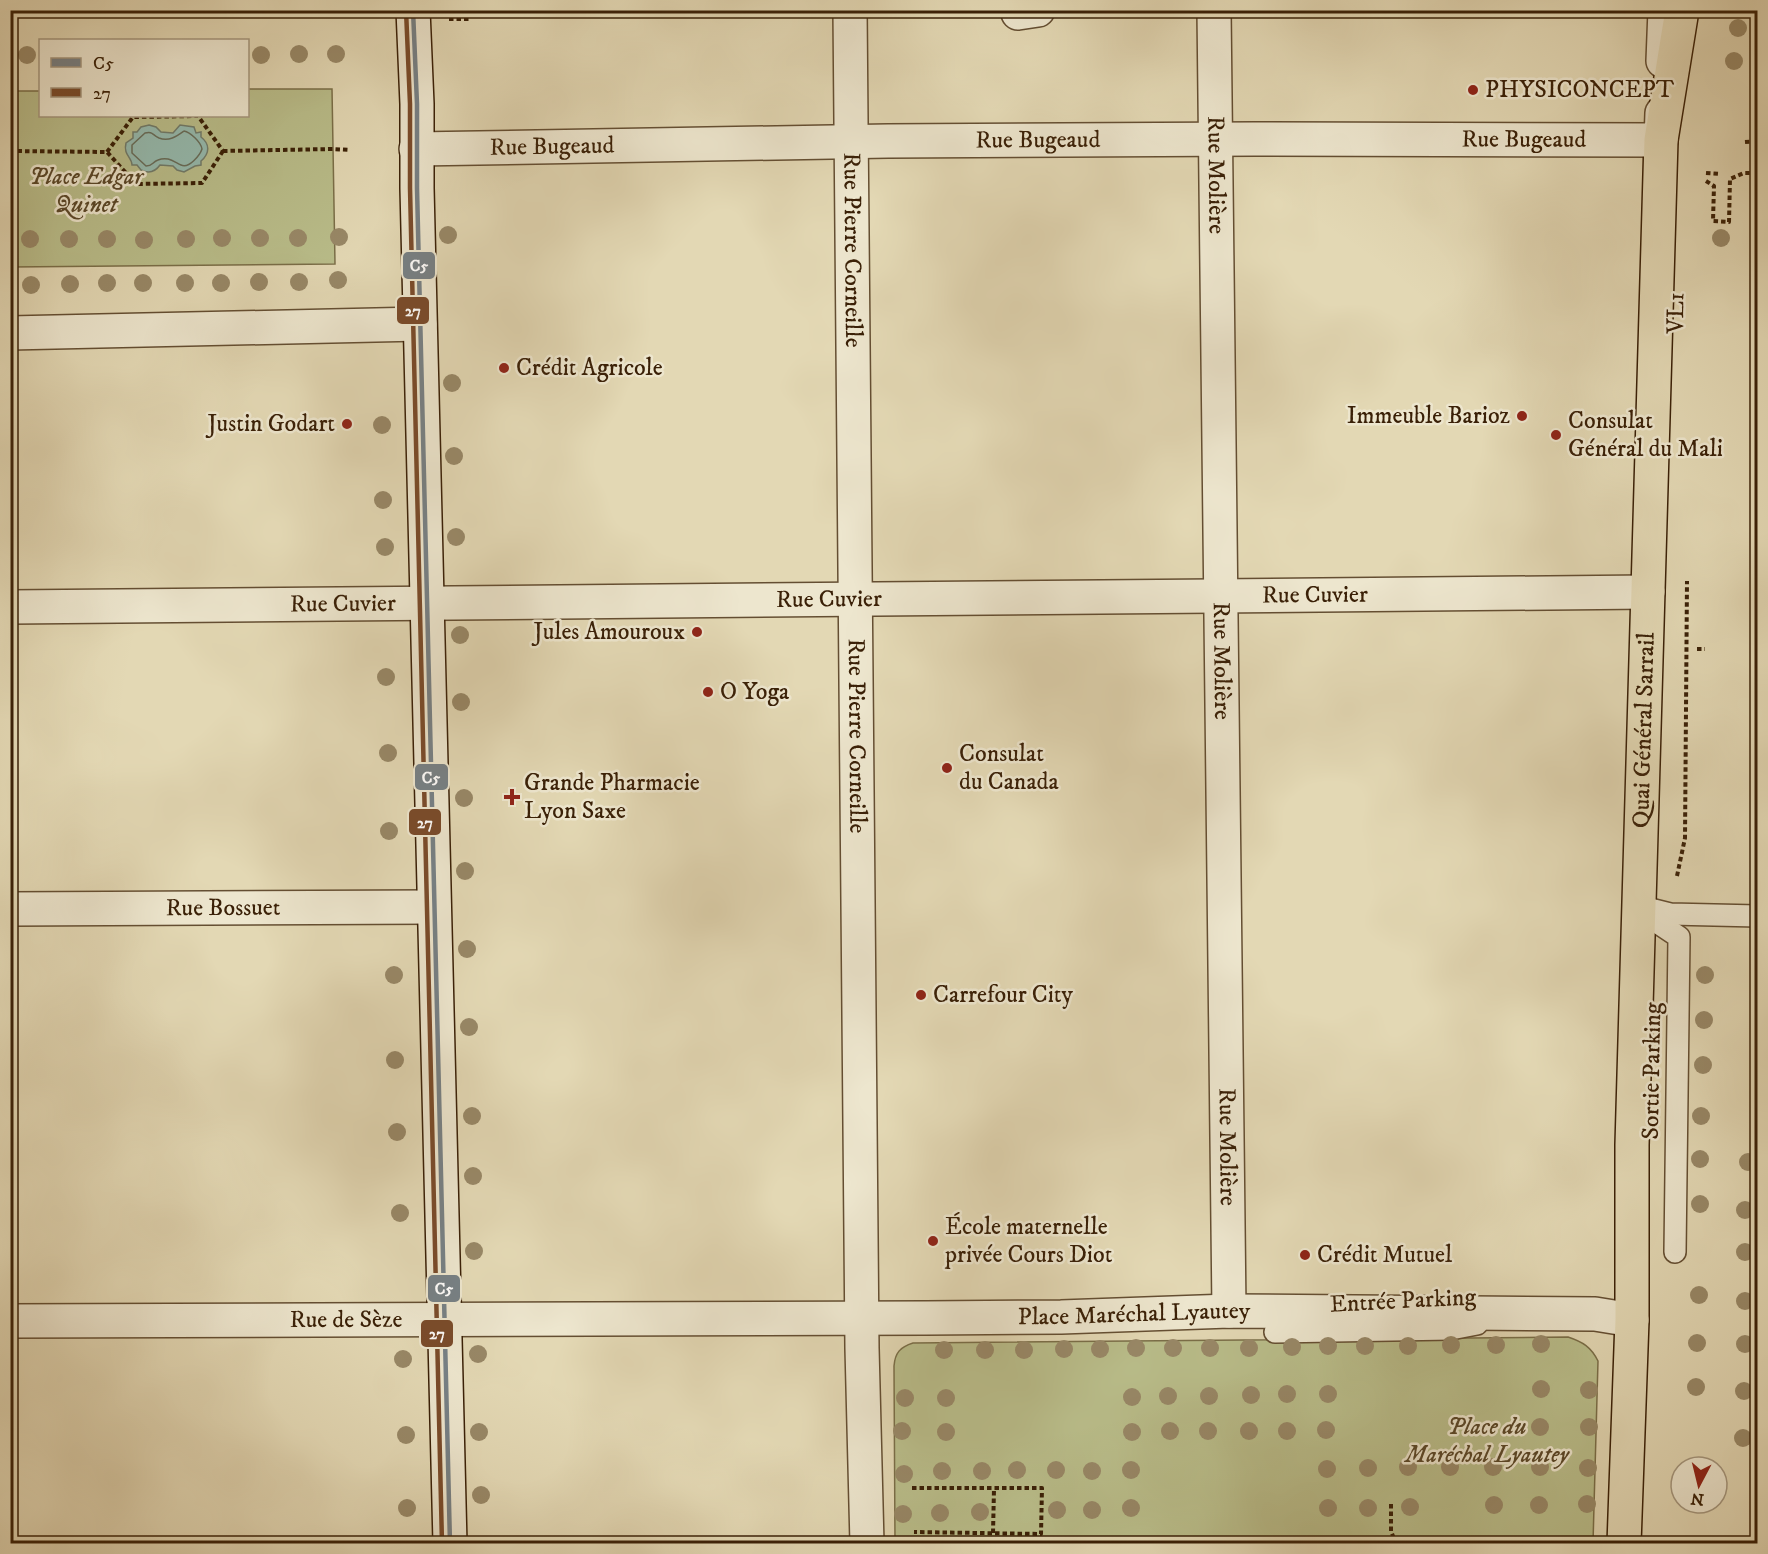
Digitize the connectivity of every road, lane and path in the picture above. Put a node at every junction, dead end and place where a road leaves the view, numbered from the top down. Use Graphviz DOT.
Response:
graph roads {
  1 [pos="413,10"];
  2 [pos="850,10"];
  3 [pos="1018,10"];
  4 [pos="1038,10"];
  5 [pos="1214,10"];
  6 [pos="1665,10"];
  7 [pos="1682,10"];
  8 [pos="456,19"];
  9 [pos="471,19"];
  10 [pos="1750,106"];
  11 [pos="1758,106"];
  12 [pos="134,117"];
  13 [pos="199,117"];
  14 [pos="1215,139"];
  15 [pos="1661,140"];
  16 [pos="852,141"];
  17 [pos="1758,141"];
  18 [pos="1745,142"];
  19 [pos="416,149"];
  20 [pos="350,150"];
  21 [pos="10,151"];
  22 [pos="224,151"];
  23 [pos="107,152"];
  24 [pos="1758,173"];
  25 [pos="1706,174"];
  26 [pos="1720,174"];
  27 [pos="1706,181"];
  28 [pos="420,324"];
  29 [pos="10,333"];
  30 [pos="1687,570"];
  31 [pos="1648,592"];
  32 [pos="1222,596"];
  33 [pos="856,599"];
  34 [pos="427,603"];
  35 [pos="10,607"];
  36 [pos="1686,617"];
  37 [pos="1697,649"];
  38 [pos="1705,649"];
  39 [pos="434,907"];
  40 [pos="1640,908"];
  41 [pos="10,909"];
  42 [pos="1758,916"];
  43 [pos="1675,1252"];
  44 [pos="1229,1311"];
  45 [pos="1534,1314"];
  46 [pos="862,1318"];
  47 [pos="445,1319"];
  48 [pos="1632,1320"];
  49 [pos="10,1321"];
  50 [pos="1275,1332"];
  51 [pos="912,1488"];
  52 [pos="994,1489"];
  53 [pos="1391,1504"];
  54 [pos="914,1532"];
  55 [pos="993,1533"];
  56 [pos="450,1544"];
  57 [pos="867,1544"];
  58 [pos="1396,1544"];
  59 [pos="1624,1544"];
  1 -- 19 [label="street"];
  2 -- 16 [label="street, Rue Pierre Corneille"];
  3 -- 4 [label="street"];
  5 -- 14 [label="street, Rue Molière"];
  6 -- 15 [label="street, Quai Général Sarrail"];
  7 -- 15 [label="main road, Quai Général Sarrail"];
  8 -- 9 [label="path"];
  10 -- 11 [label="path"];
  12 -- 23 [label="path"];
  13 -- 22 [label="path"];
  14 -- 15 [label="street, Rue Bugeaud"];
  14 -- 16 [label="street, Rue Bugeaud"];
  14 -- 32 [label="street, Rue Molière"];
  15 -- 31 [label="main road, Quai Général Sarrail"];
  16 -- 19 [label="street, Rue Bugeaud"];
  16 -- 33 [label="street, Rue Pierre Corneille"];
  17 -- 18 [label="path"];
  19 -- 28 [label="street"];
  20 -- 22 [label="path"];
  21 -- 23 [label="path"];
  22 -- 23 [label="path"];
  24 -- 27 [label="path"];
  25 -- 26 [label="path"];
  28 -- 29 [label="street"];
  28 -- 34 [label="street"];
  30 -- 36 [label="path"];
  31 -- 32 [label="street, Rue Cuvier"];
  31 -- 40 [label="main road, Quai Général Sarrail"];
  32 -- 33 [label="street, Rue Cuvier"];
  32 -- 44 [label="street, Rue Molière"];
  33 -- 34 [label="street, Rue Cuvier"];
  33 -- 46 [label="street, Rue Pierre Corneille"];
  34 -- 35 [label="street, Rue Cuvier"];
  34 -- 39 [label="street"];
  37 -- 38 [label="path"];
  39 -- 41 [label="street, Rue Bossuet"];
  39 -- 47 [label="street"];
  40 -- 42 [label="lane"];
  40 -- 43 [label="lane, Sortie Parking"];
  40 -- 48 [label="main road, Quai Général Sarrail"];
  44 -- 45 [label="street, Place Maréchal Lyautey"];
  44 -- 46 [label="street, Place Maréchal Lyautey"];
  45 -- 48 [label="street, Place Maréchal Lyautey"];
  45 -- 50 [label="lane, Entrée Parking"];
  46 -- 47 [label="street, Rue de Sèze"];
  46 -- 57 [label="street"];
  47 -- 49 [label="street, Rue de Sèze"];
  47 -- 56 [label="street"];
  48 -- 59 [label="main road"];
  51 -- 52 [label="path"];
  52 -- 55 [label="path"];
  52 -- 55 [label="path"];
  53 -- 58 [label="path"];
  54 -- 55 [label="path"];
}
